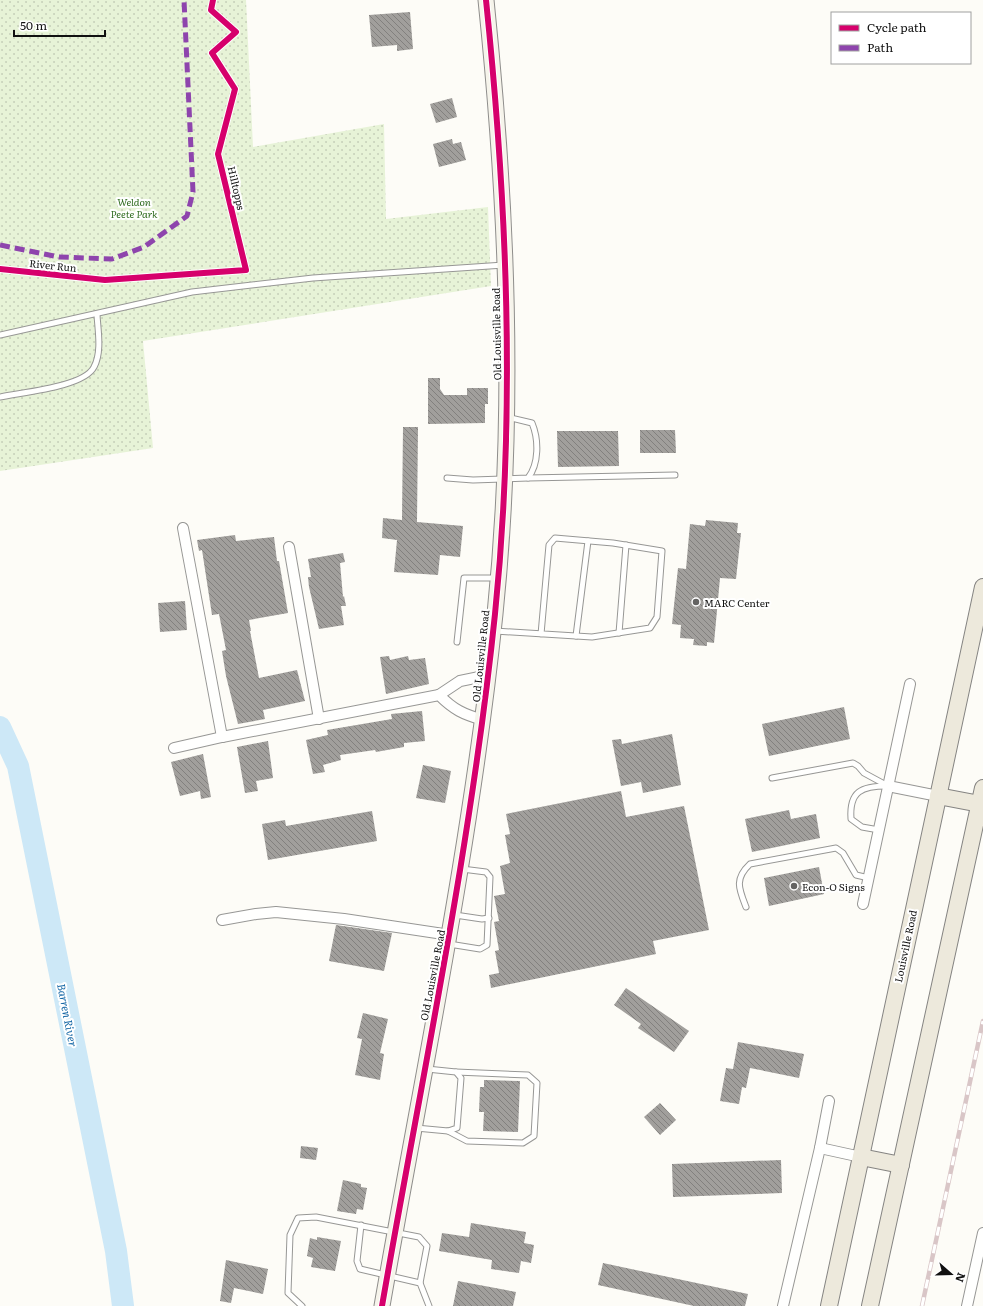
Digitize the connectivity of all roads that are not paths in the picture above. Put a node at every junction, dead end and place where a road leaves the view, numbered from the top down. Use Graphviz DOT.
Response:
graph roads {
  1 [pos="486,0"];
  2 [pos="505,265"];
  3 [pos="97,315"];
  4 [pos="0,336"];
  5 [pos="0,397"];
  6 [pos="506,416"];
  7 [pos="676,475"];
  8 [pos="447,478"];
  9 [pos="504,478"];
  10 [pos="528,478"];
  11 [pos="183,528"];
  12 [pos="588,541"];
  13 [pos="626,545"];
  14 [pos="289,547"];
  15 [pos="498,578"];
  16 [pos="983,587"];
  17 [pos="494,631"];
  18 [pos="619,633"];
  19 [pos="541,634"];
  20 [pos="576,636"];
  21 [pos="457,642"];
  22 [pos="489,675"];
  23 [pos="910,684"];
  24 [pos="439,694"];
  25 [pos="319,719"];
  26 [pos="483,720"];
  27 [pos="222,737"];
  28 [pos="174,748"];
  29 [pos="772,778"];
  30 [pos="888,786"];
  31 [pos="983,788"];
  32 [pos="938,796"];
  33 [pos="980,804"];
  34 [pos="879,830"];
  35 [pos="461,869"];
  36 [pos="869,878"];
  37 [pos="863,904"];
  38 [pos="746,907"];
  39 [pos="453,915"];
  40 [pos="489,918"];
  41 [pos="222,920"];
  42 [pos="449,940"];
  43 [pos="424,1069"];
  44 [pos="456,1072"];
  45 [pos="829,1102"];
  46 [pos="413,1128"];
  47 [pos="448,1131"];
  48 [pos="820,1148"];
  49 [pos="860,1157"];
  50 [pos="901,1165"];
  51 [pos="361,1225"];
  52 [pos="395,1231"];
  53 [pos="983,1233"];
  54 [pos="387,1274"];
  55 [pos="420,1283"];
  56 [pos="302,1306"];
  57 [pos="382,1306"];
  58 [pos="429,1306"];
  59 [pos="783,1306"];
  60 [pos="829,1306"];
  61 [pos="870,1306"];
  62 [pos="967,1306"];
  1 -- 2 [label="street, Old Louisville Road"];
  2 -- 3 [label="lane"];
  2 -- 6 [label="street, Old Louisville Road"];
  3 -- 4 [label="lane"];
  3 -- 5 [label="lane"];
  6 -- 9 [label="street, Old Louisville Road"];
  6 -- 10 [label="lane"];
  7 -- 10 [label="lane"];
  8 -- 9 [label="lane"];
  9 -- 10 [label="lane"];
  9 -- 15 [label="street, Old Louisville Road"];
  11 -- 27 [label="street"];
  12 -- 13 [label="lane"];
  12 -- 19 [label="lane"];
  12 -- 20 [label="lane"];
  13 -- 18 [label="lane"];
  13 -- 18 [label="lane"];
  14 -- 25 [label="street"];
  15 -- 17 [label="street, Old Louisville Road"];
  15 -- 21 [label="lane"];
  16 -- 32 [label="main road, Louisville Road"];
  17 -- 19 [label="lane"];
  17 -- 22 [label="street, Old Louisville Road"];
  18 -- 20 [label="lane"];
  19 -- 20 [label="lane"];
  22 -- 24 [label="street"];
  22 -- 26 [label="street, Old Louisville Road"];
  23 -- 30 [label="street"];
  24 -- 25 [label="street"];
  24 -- 26 [label="street"];
  25 -- 27 [label="street"];
  26 -- 35 [label="street, Old Louisville Road"];
  27 -- 28 [label="street"];
  29 -- 30 [label="lane"];
  30 -- 32 [label="street"];
  30 -- 34 [label="street"];
  30 -- 34 [label="lane"];
  31 -- 33 [label="main road"];
  32 -- 33 [label="main road"];
  32 -- 49 [label="main road, Louisville Road"];
  33 -- 50 [label="main road"];
  34 -- 36 [label="street"];
  35 -- 39 [label="street, Old Louisville Road"];
  35 -- 40 [label="lane"];
  36 -- 37 [label="street"];
  36 -- 38 [label="lane"];
  39 -- 40 [label="lane"];
  39 -- 42 [label="street, Old Louisville Road"];
  40 -- 42 [label="lane"];
  41 -- 42 [label="street"];
  42 -- 43 [label="street, Old Louisville Road"];
  43 -- 44 [label="lane"];
  43 -- 46 [label="street, Old Louisville Road"];
  44 -- 47 [label="lane"];
  44 -- 47 [label="lane"];
  45 -- 48 [label="street"];
  46 -- 47 [label="lane"];
  46 -- 52 [label="street, Old Louisville Road"];
  48 -- 49 [label="street"];
  48 -- 59 [label="street"];
  49 -- 50 [label="main road"];
  49 -- 60 [label="main road, Louisville Road"];
  50 -- 61 [label="main road"];
  51 -- 52 [label="lane"];
  51 -- 54 [label="lane"];
  51 -- 56 [label="lane"];
  52 -- 54 [label="street, Old Louisville Road"];
  52 -- 55 [label="lane"];
  53 -- 62 [label="street"];
  54 -- 55 [label="lane"];
  54 -- 57 [label="street, Old Louisville Road"];
  55 -- 58 [label="lane"];
}
